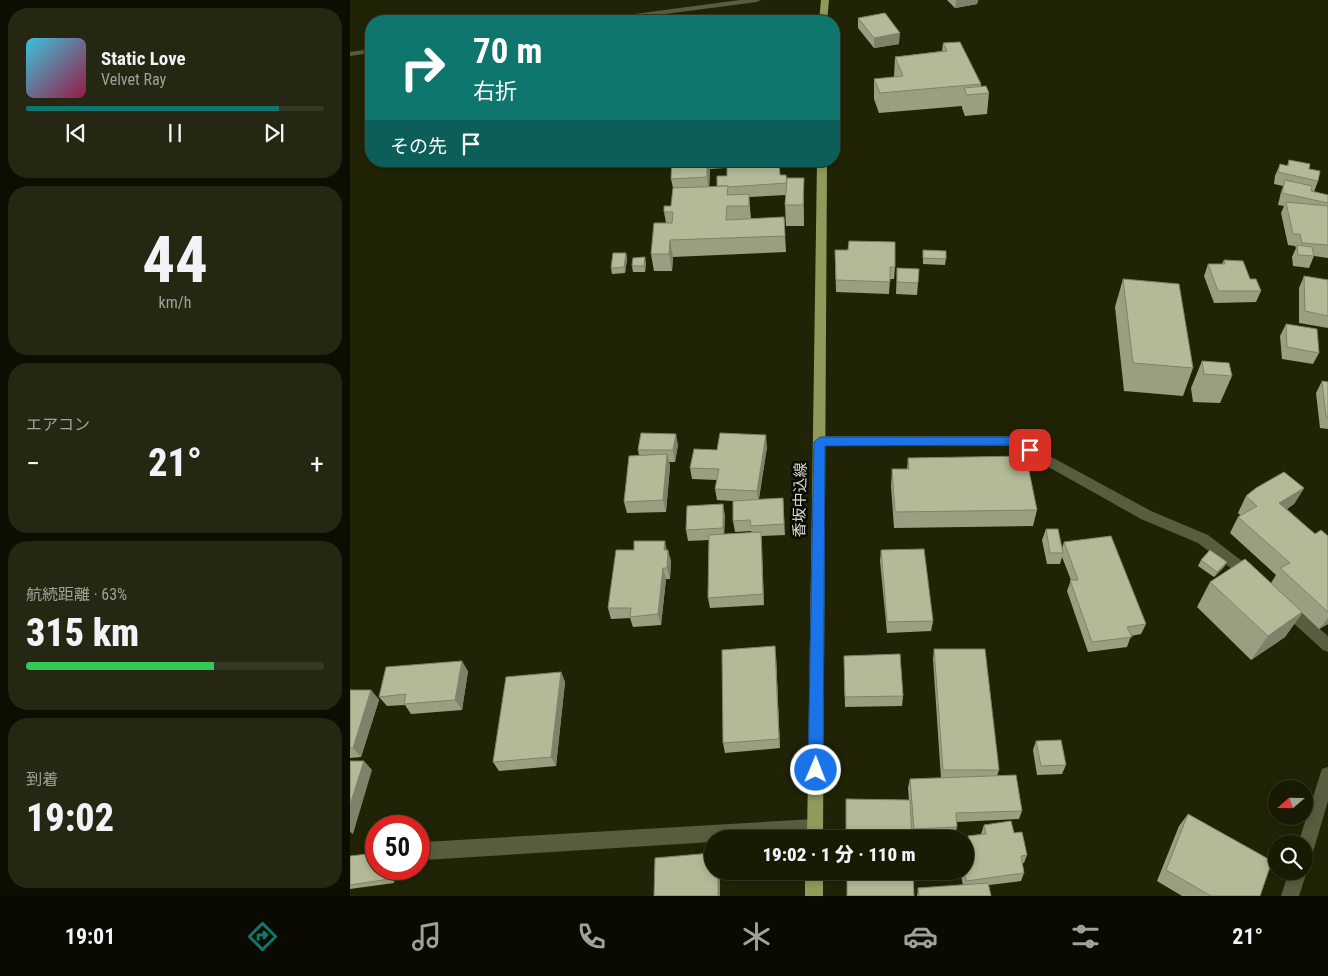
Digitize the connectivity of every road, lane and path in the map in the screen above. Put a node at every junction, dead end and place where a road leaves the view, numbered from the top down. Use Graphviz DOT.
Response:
graph roads {
  1 [pos="757,0"];
  2 [pos="825,0"];
  3 [pos="642,15"];
  4 [pos="824,15"];
  5 [pos="365,52"];
  6 [pos="350,54"];
  7 [pos="822,167"];
  8 [pos="820,442"];
  9 [pos="1256,581"];
  10 [pos="1278,600"];
  11 [pos="1328,645"];
  12 [pos="1328,775"];
  13 [pos="815,830"];
  14 [pos="1309,835"];
  15 [pos="704,838"];
  16 [pos="430,851"];
  17 [pos="814,880"];
  18 [pos="1295,880"];
  19 [pos="814,896"];
  20 [pos="1290,896"];
  1 -- 3 [label="street"];
  2 -- 4 [label="main road"];
  5 -- 6 [label="street"];
  7 -- 8 [label="main road, 香坂中込線"];
  8 -- 9 [label="street"];
  8 -- 13 [label="main road, 香坂中込線"];
  10 -- 11 [label="street"];
  12 -- 14 [label="street"];
  15 -- 16 [label="street"];
  17 -- 19 [label="main road"];
  18 -- 20 [label="street"];
}
